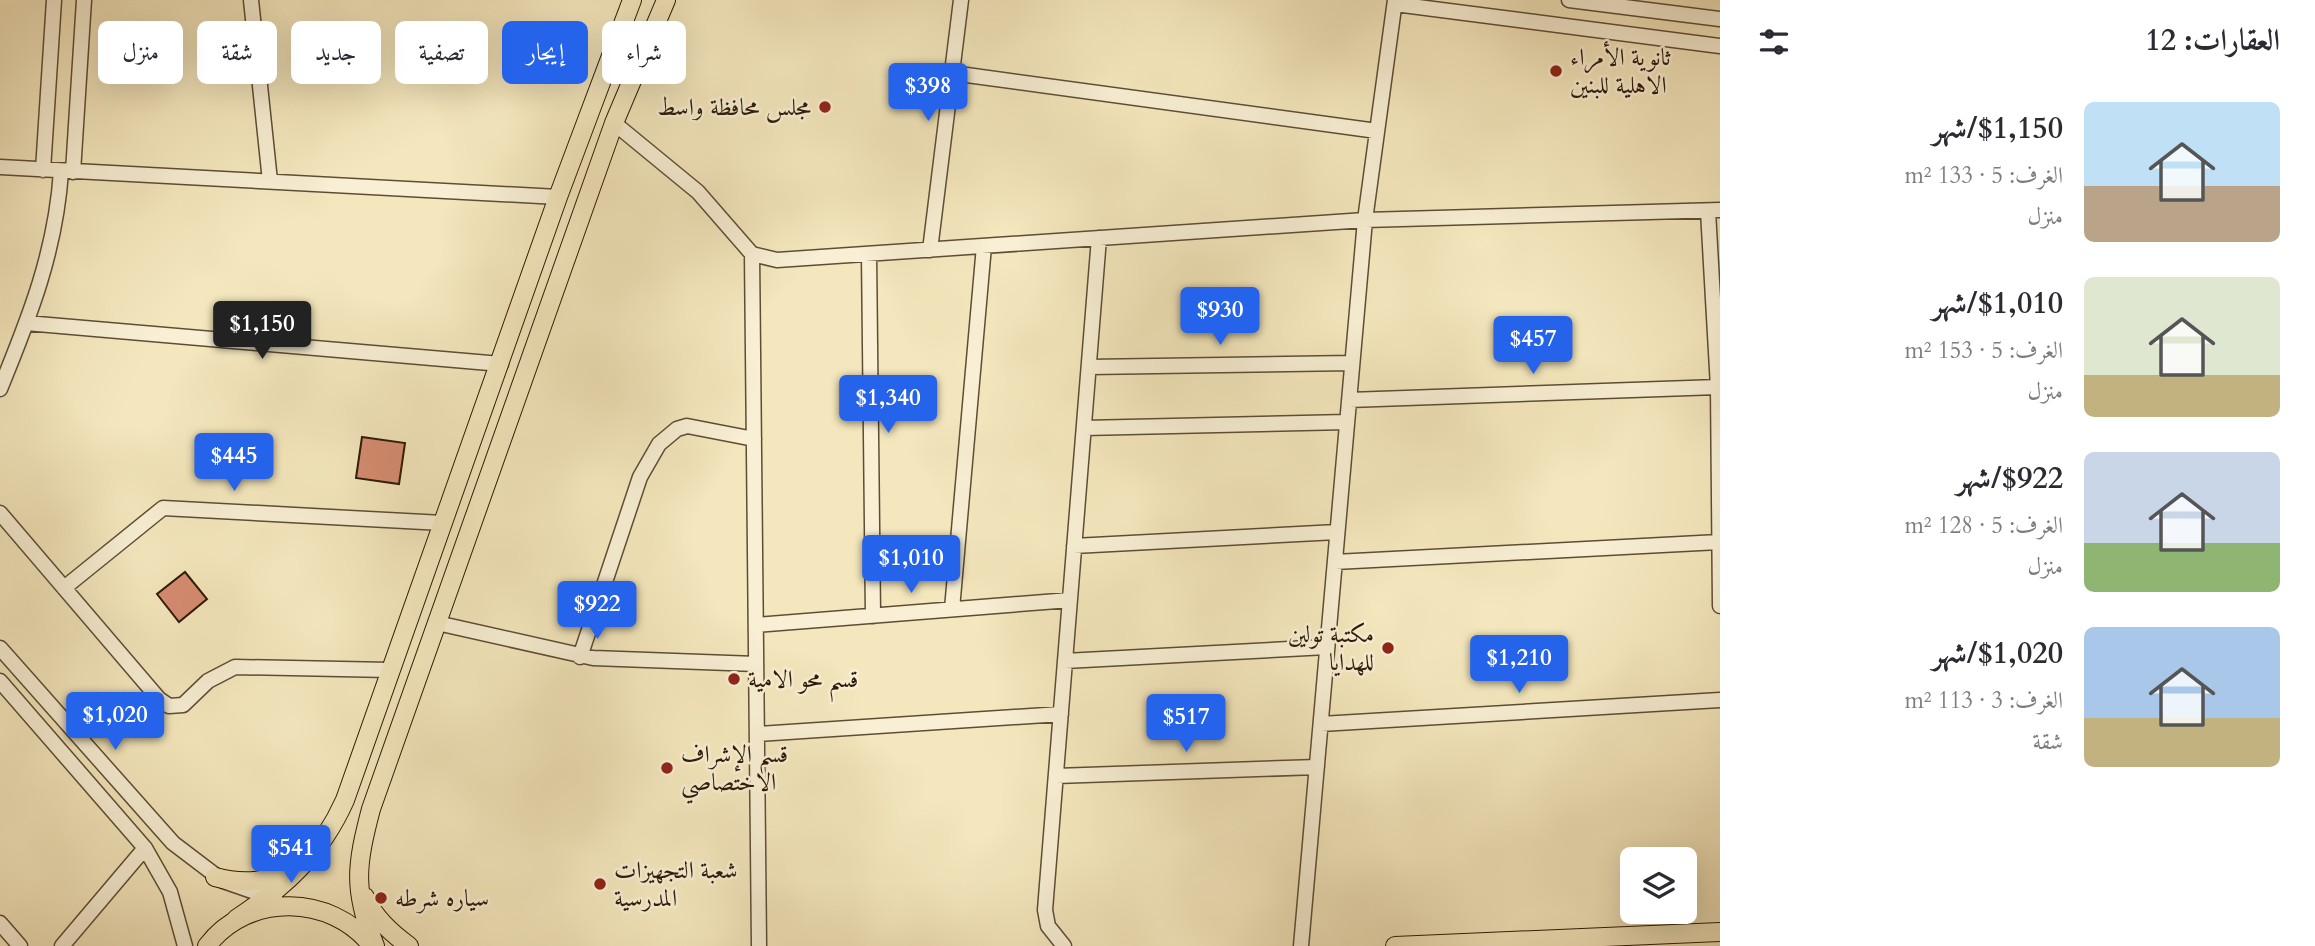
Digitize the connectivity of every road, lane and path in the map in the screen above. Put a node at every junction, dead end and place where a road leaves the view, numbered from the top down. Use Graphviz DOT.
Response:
graph roads {
  1 [pos="54,0"];
  2 [pos="84,0"];
  3 [pos="251,0"];
  4 [pos="632,0"];
  5 [pos="666,0"];
  6 [pos="961,0"];
  7 [pos="1569,0"];
  8 [pos="1395,2"];
  9 [pos="1720,19"];
  10 [pos="1720,46"];
  11 [pos="952,73"];
  12 [pos="614,123"];
  13 [pos="1377,131"];
  14 [pos="0,167"];
  15 [pos="44,170"];
  16 [pos="67,171"];
  17 [pos="270,181"];
  18 [pos="558,197"];
  19 [pos="1714,211"];
  20 [pos="1365,220"];
  21 [pos="1099,238"];
  22 [pos="984,246"];
  23 [pos="929,250"];
  24 [pos="752,254"];
  25 [pos="869,254"];
  26 [pos="26,323"];
  27 [pos="1352,363"];
  28 [pos="501,364"];
  29 [pos="1089,366"];
  30 [pos="1718,387"];
  31 [pos="0,389"];
  32 [pos="1349,400"];
  33 [pos="1347,422"];
  34 [pos="1084,428"];
  35 [pos="474,437"];
  36 [pos="754,439"];
  37 [pos="500,444"];
  38 [pos="0,513"];
  39 [pos="443,523"];
  40 [pos="1338,532"];
  41 [pos="1719,542"];
  42 [pos="1074,547"];
  43 [pos="1335,562"];
  44 [pos="64,588"];
  45 [pos="1070,600"];
  46 [pos="1720,606"];
  47 [pos="952,609"];
  48 [pos="873,616"];
  49 [pos="437,623"];
  50 [pos="756,625"];
  51 [pos="1327,647"];
  52 [pos="0,648"];
  53 [pos="580,657"];
  54 [pos="1065,661"];
  55 [pos="756,664"];
  56 [pos="390,670"];
  57 [pos="0,681"];
  58 [pos="1720,700"];
  59 [pos="1061,714"];
  60 [pos="1321,724"];
  61 [pos="757,734"];
  62 [pos="1317,767"];
  63 [pos="1056,775"];
  64 [pos="323,843"];
  65 [pos="145,848"];
  66 [pos="358,869"];
  67 [pos="215,877"];
  68 [pos="269,897"];
  69 [pos="304,906"];
  70 [pos="236,919"];
  71 [pos="0,923"];
  72 [pos="1720,932"];
  73 [pos="373,941"];
  74 [pos="20,946"];
  75 [pos="62,946"];
  76 [pos="185,946"];
  77 [pos="207,946"];
  78 [pos="397,946"];
  79 [pos="409,946"];
  80 [pos="759,946"];
  81 [pos="1064,946"];
  82 [pos="1301,946"];
  83 [pos="1395,946"];
  1 -- 15 [label="street"];
  2 -- 16 [label="street"];
  3 -- 17 [label="street"];
  4 -- 18 [label="main road"];
  5 -- 12 [label="main road"];
  6 -- 11 [label="street"];
  7 -- 9 [label="street"];
  8 -- 10 [label="street"];
  8 -- 13 [label="street"];
  11 -- 13 [label="street"];
  11 -- 23 [label="street"];
  12 -- 24 [label="street"];
  12 -- 37 [label="main road"];
  13 -- 20 [label="street"];
  14 -- 15 [label="street"];
  15 -- 16 [label="street"];
  16 -- 17 [label="street"];
  16 -- 26 [label="street"];
  17 -- 18 [label="street"];
  18 -- 28 [label="main road"];
  19 -- 20 [label="street"];
  19 -- 30 [label="street"];
  20 -- 21 [label="street"];
  20 -- 27 [label="street"];
  21 -- 22 [label="street"];
  21 -- 29 [label="street"];
  22 -- 23 [label="street"];
  22 -- 47 [label="street"];
  23 -- 25 [label="street"];
  24 -- 25 [label="street"];
  24 -- 36 [label="street"];
  25 -- 48 [label="street"];
  26 -- 28 [label="street"];
  26 -- 31 [label="street"];
  27 -- 29 [label="street"];
  27 -- 32 [label="street"];
  28 -- 35 [label="main road"];
  29 -- 34 [label="street"];
  30 -- 32 [label="street"];
  30 -- 41 [label="street"];
  32 -- 33 [label="street"];
  33 -- 34 [label="street"];
  33 -- 40 [label="street"];
  34 -- 42 [label="street"];
  35 -- 37 [label="main road"];
  35 -- 39 [label="main road"];
  36 -- 50 [label="street"];
  36 -- 53 [label="street"];
  37 -- 49 [label="main road"];
  38 -- 44 [label="street"];
  39 -- 44 [label="street"];
  39 -- 56 [label="main road"];
  40 -- 42 [label="street"];
  40 -- 43 [label="street"];
  41 -- 43 [label="street"];
  41 -- 46 [label="street"];
  42 -- 45 [label="street"];
  43 -- 51 [label="street"];
  44 -- 56 [label="street"];
  45 -- 47 [label="street"];
  45 -- 54 [label="street"];
  47 -- 48 [label="street"];
  48 -- 50 [label="street"];
  49 -- 53 [label="street"];
  49 -- 66 [label="main road"];
  50 -- 55 [label="street"];
  51 -- 54 [label="street"];
  51 -- 60 [label="street"];
  52 -- 67 [label="street"];
  53 -- 55 [label="street"];
  54 -- 59 [label="street"];
  55 -- 61 [label="street"];
  56 -- 64 [label="main road"];
  57 -- 65 [label="street"];
  58 -- 60 [label="street"];
  59 -- 61 [label="street"];
  59 -- 63 [label="street"];
  60 -- 62 [label="street"];
  61 -- 80 [label="street"];
  62 -- 63 [label="street"];
  62 -- 82 [label="street"];
  63 -- 81 [label="street"];
  64 -- 67 [label="main road"];
  64 -- 68 [label="main road"];
  65 -- 75 [label="street"];
  65 -- 76 [label="street"];
  66 -- 73 [label="main road"];
  66 -- 79 [label="main road"];
  67 -- 68 [label="street"];
  68 -- 69 [label="street"];
  68 -- 70 [label="main road"];
  69 -- 70 [label="main road"];
  69 -- 73 [label="main road"];
  70 -- 77 [label="main road"];
  71 -- 74 [label="street"];
  72 -- 83 [label="main road"];
  73 -- 78 [label="main road"];
}
